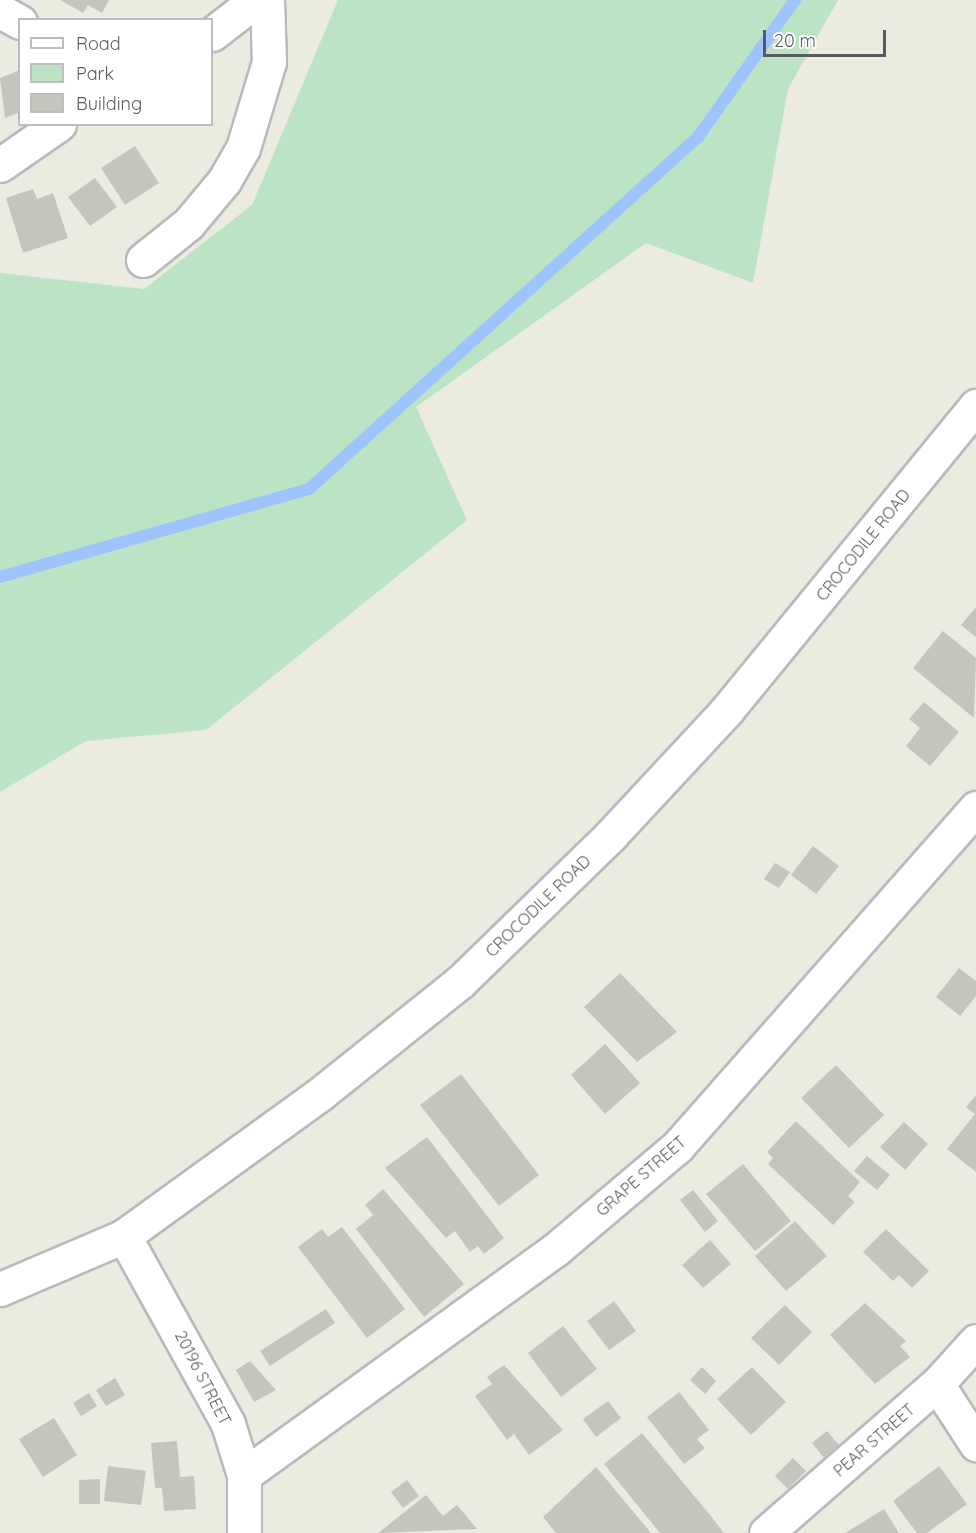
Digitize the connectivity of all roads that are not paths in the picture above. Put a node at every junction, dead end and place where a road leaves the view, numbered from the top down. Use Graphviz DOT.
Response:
graph roads {
  1 [pos="256,0"];
  2 [pos="267,0"];
  3 [pos="0,11"];
  4 [pos="18,21"];
  5 [pos="213,33"];
  6 [pos="56,126"];
  7 [pos="0,165"];
  8 [pos="143,260"];
  9 [pos="976,406"];
  10 [pos="976,808"];
  11 [pos="124,1236"];
  12 [pos="0,1289"];
  13 [pos="976,1341"];
  14 [pos="938,1384"];
  15 [pos="976,1444"];
  16 [pos="244,1475"];
  17 [pos="244,1533"];
  18 [pos="766,1533"];
  1 -- 5 [label="street"];
  2 -- 8 [label="street"];
  3 -- 4 [label="street"];
  6 -- 7 [label="street"];
  9 -- 11 [label="street, CROCODILE ROAD"];
  10 -- 16 [label="street, GRAPE STREET"];
  11 -- 12 [label="street, CROCODILE ROAD"];
  11 -- 16 [label="street, 20196 STREET"];
  13 -- 14 [label="street, PEAR STREET"];
  14 -- 15 [label="street"];
  14 -- 18 [label="street, PEAR STREET"];
  16 -- 17 [label="street, 20196 STREET"];
}
